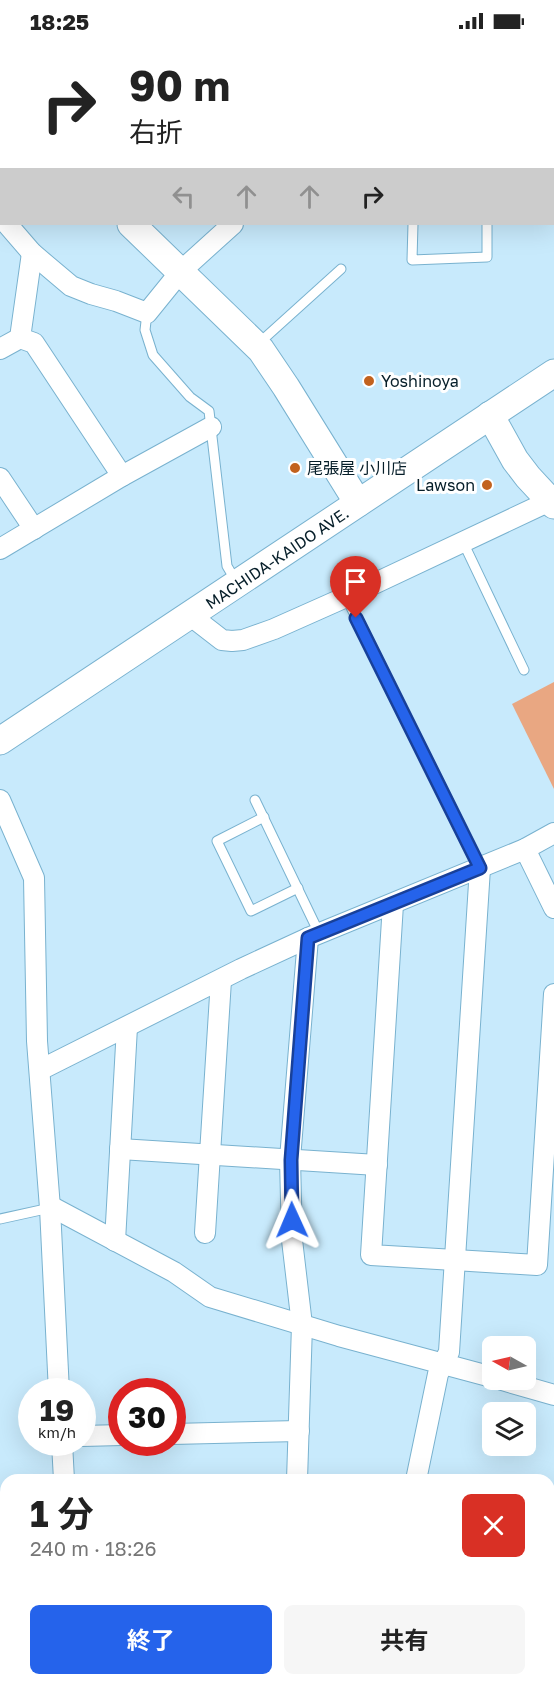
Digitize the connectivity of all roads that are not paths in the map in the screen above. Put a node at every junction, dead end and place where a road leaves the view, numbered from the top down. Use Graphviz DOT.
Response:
graph roads {
  1 [pos="8,225"];
  2 [pos="132,225"];
  3 [pos="232,225"];
  4 [pos="413,225"];
  5 [pos="487,225"];
  6 [pos="32,253"];
  7 [pos="341,269"];
  8 [pos="181,271"];
  9 [pos="147,313"];
  10 [pos="20,338"];
  11 [pos="256,346"];
  12 [pos="0,349"];
  13 [pos="554,374"];
  14 [pos="490,415"];
  15 [pos="211,427"];
  16 [pos="122,476"];
  17 [pos="0,478"];
  18 [pos="553,502"];
  19 [pos="358,503"];
  20 [pos="34,529"];
  21 [pos="462,542"];
  22 [pos="0,549"];
  23 [pos="238,585"];
  24 [pos="346,597"];
  25 [pos="191,616"];
  26 [pos="524,670"];
  27 [pos="0,741"];
  28 [pos="0,800"];
  29 [pos="255,800"];
  30 [pos="264,817"];
  31 [pos="554,833"];
  32 [pos="525,849"];
  33 [pos="480,868"];
  34 [pos="298,888"];
  35 [pos="393,904"];
  36 [pos="554,908"];
  37 [pos="313,936"];
  38 [pos="221,980"];
  39 [pos="554,994"];
  40 [pos="127,1027"];
  41 [pos="40,1070"];
  42 [pos="552,1079"];
  43 [pos="120,1149"];
  44 [pos="210,1154"];
  45 [pos="291,1160"];
  46 [pos="377,1165"];
  47 [pos="50,1208"];
  48 [pos="0,1219"];
  49 [pos="205,1233"];
  50 [pos="115,1241"];
  51 [pos="454,1261"];
  52 [pos="546,1262"];
  53 [pos="302,1325"];
  54 [pos="444,1363"];
  55 [pos="482,1374"];
  56 [pos="58,1378"];
  57 [pos="536,1390"];
  58 [pos="554,1395"];
  59 [pos="299,1431"];
  60 [pos="186,1434"];
  61 [pos="63,1456"];
  62 [pos="64,1474"];
  63 [pos="297,1474"];
  64 [pos="417,1474"];
  1 -- 6 [label="street"];
  2 -- 8 [label="main road"];
  3 -- 8 [label="street"];
  4 -- 5 [label="lane"];
  6 -- 9 [label="street"];
  6 -- 10 [label="street"];
  7 -- 11 [label="lane"];
  8 -- 9 [label="street"];
  8 -- 11 [label="main road"];
  9 -- 15 [label="lane"];
  10 -- 12 [label="street"];
  10 -- 16 [label="street"];
  11 -- 19 [label="main road"];
  13 -- 14 [label="main road, MACHIDA-KAIDO AVE."];
  14 -- 18 [label="main road"];
  14 -- 19 [label="main road, MACHIDA-KAIDO AVE."];
  15 -- 16 [label="street"];
  15 -- 23 [label="lane"];
  16 -- 20 [label="street"];
  17 -- 20 [label="street"];
  18 -- 21 [label="street"];
  19 -- 23 [label="main road, MACHIDA-KAIDO AVE."];
  20 -- 22 [label="street"];
  21 -- 24 [label="street"];
  21 -- 26 [label="lane"];
  23 -- 25 [label="main road, MACHIDA-KAIDO AVE."];
  24 -- 25 [label="street"];
  24 -- 33 [label="lane"];
  25 -- 27 [label="main road, MACHIDA-KAIDO AVE."];
  28 -- 41 [label="street"];
  29 -- 30 [label="lane"];
  30 -- 34 [label="lane"];
  30 -- 34 [label="lane"];
  31 -- 32 [label="street"];
  32 -- 33 [label="street"];
  32 -- 36 [label="street"];
  33 -- 35 [label="street"];
  33 -- 51 [label="street"];
  34 -- 37 [label="lane"];
  35 -- 37 [label="street"];
  35 -- 46 [label="street"];
  37 -- 38 [label="street"];
  37 -- 45 [label="street"];
  38 -- 40 [label="street"];
  38 -- 44 [label="street"];
  39 -- 42 [label="street"];
  40 -- 41 [label="street"];
  40 -- 43 [label="street"];
  41 -- 47 [label="street"];
  42 -- 52 [label="street"];
  43 -- 44 [label="street"];
  43 -- 50 [label="street"];
  44 -- 45 [label="street"];
  44 -- 49 [label="street"];
  45 -- 46 [label="street"];
  45 -- 53 [label="street"];
  46 -- 51 [label="street"];
  47 -- 48 [label="lane"];
  47 -- 50 [label="street"];
  47 -- 56 [label="street"];
  50 -- 53 [label="street"];
  51 -- 52 [label="street"];
  51 -- 54 [label="street"];
  53 -- 54 [label="street"];
  53 -- 59 [label="street"];
  54 -- 55 [label="street"];
  54 -- 64 [label="street"];
  57 -- 58 [label="street"];
  59 -- 60 [label="street"];
  59 -- 63 [label="street"];
  61 -- 62 [label="street"];
}
